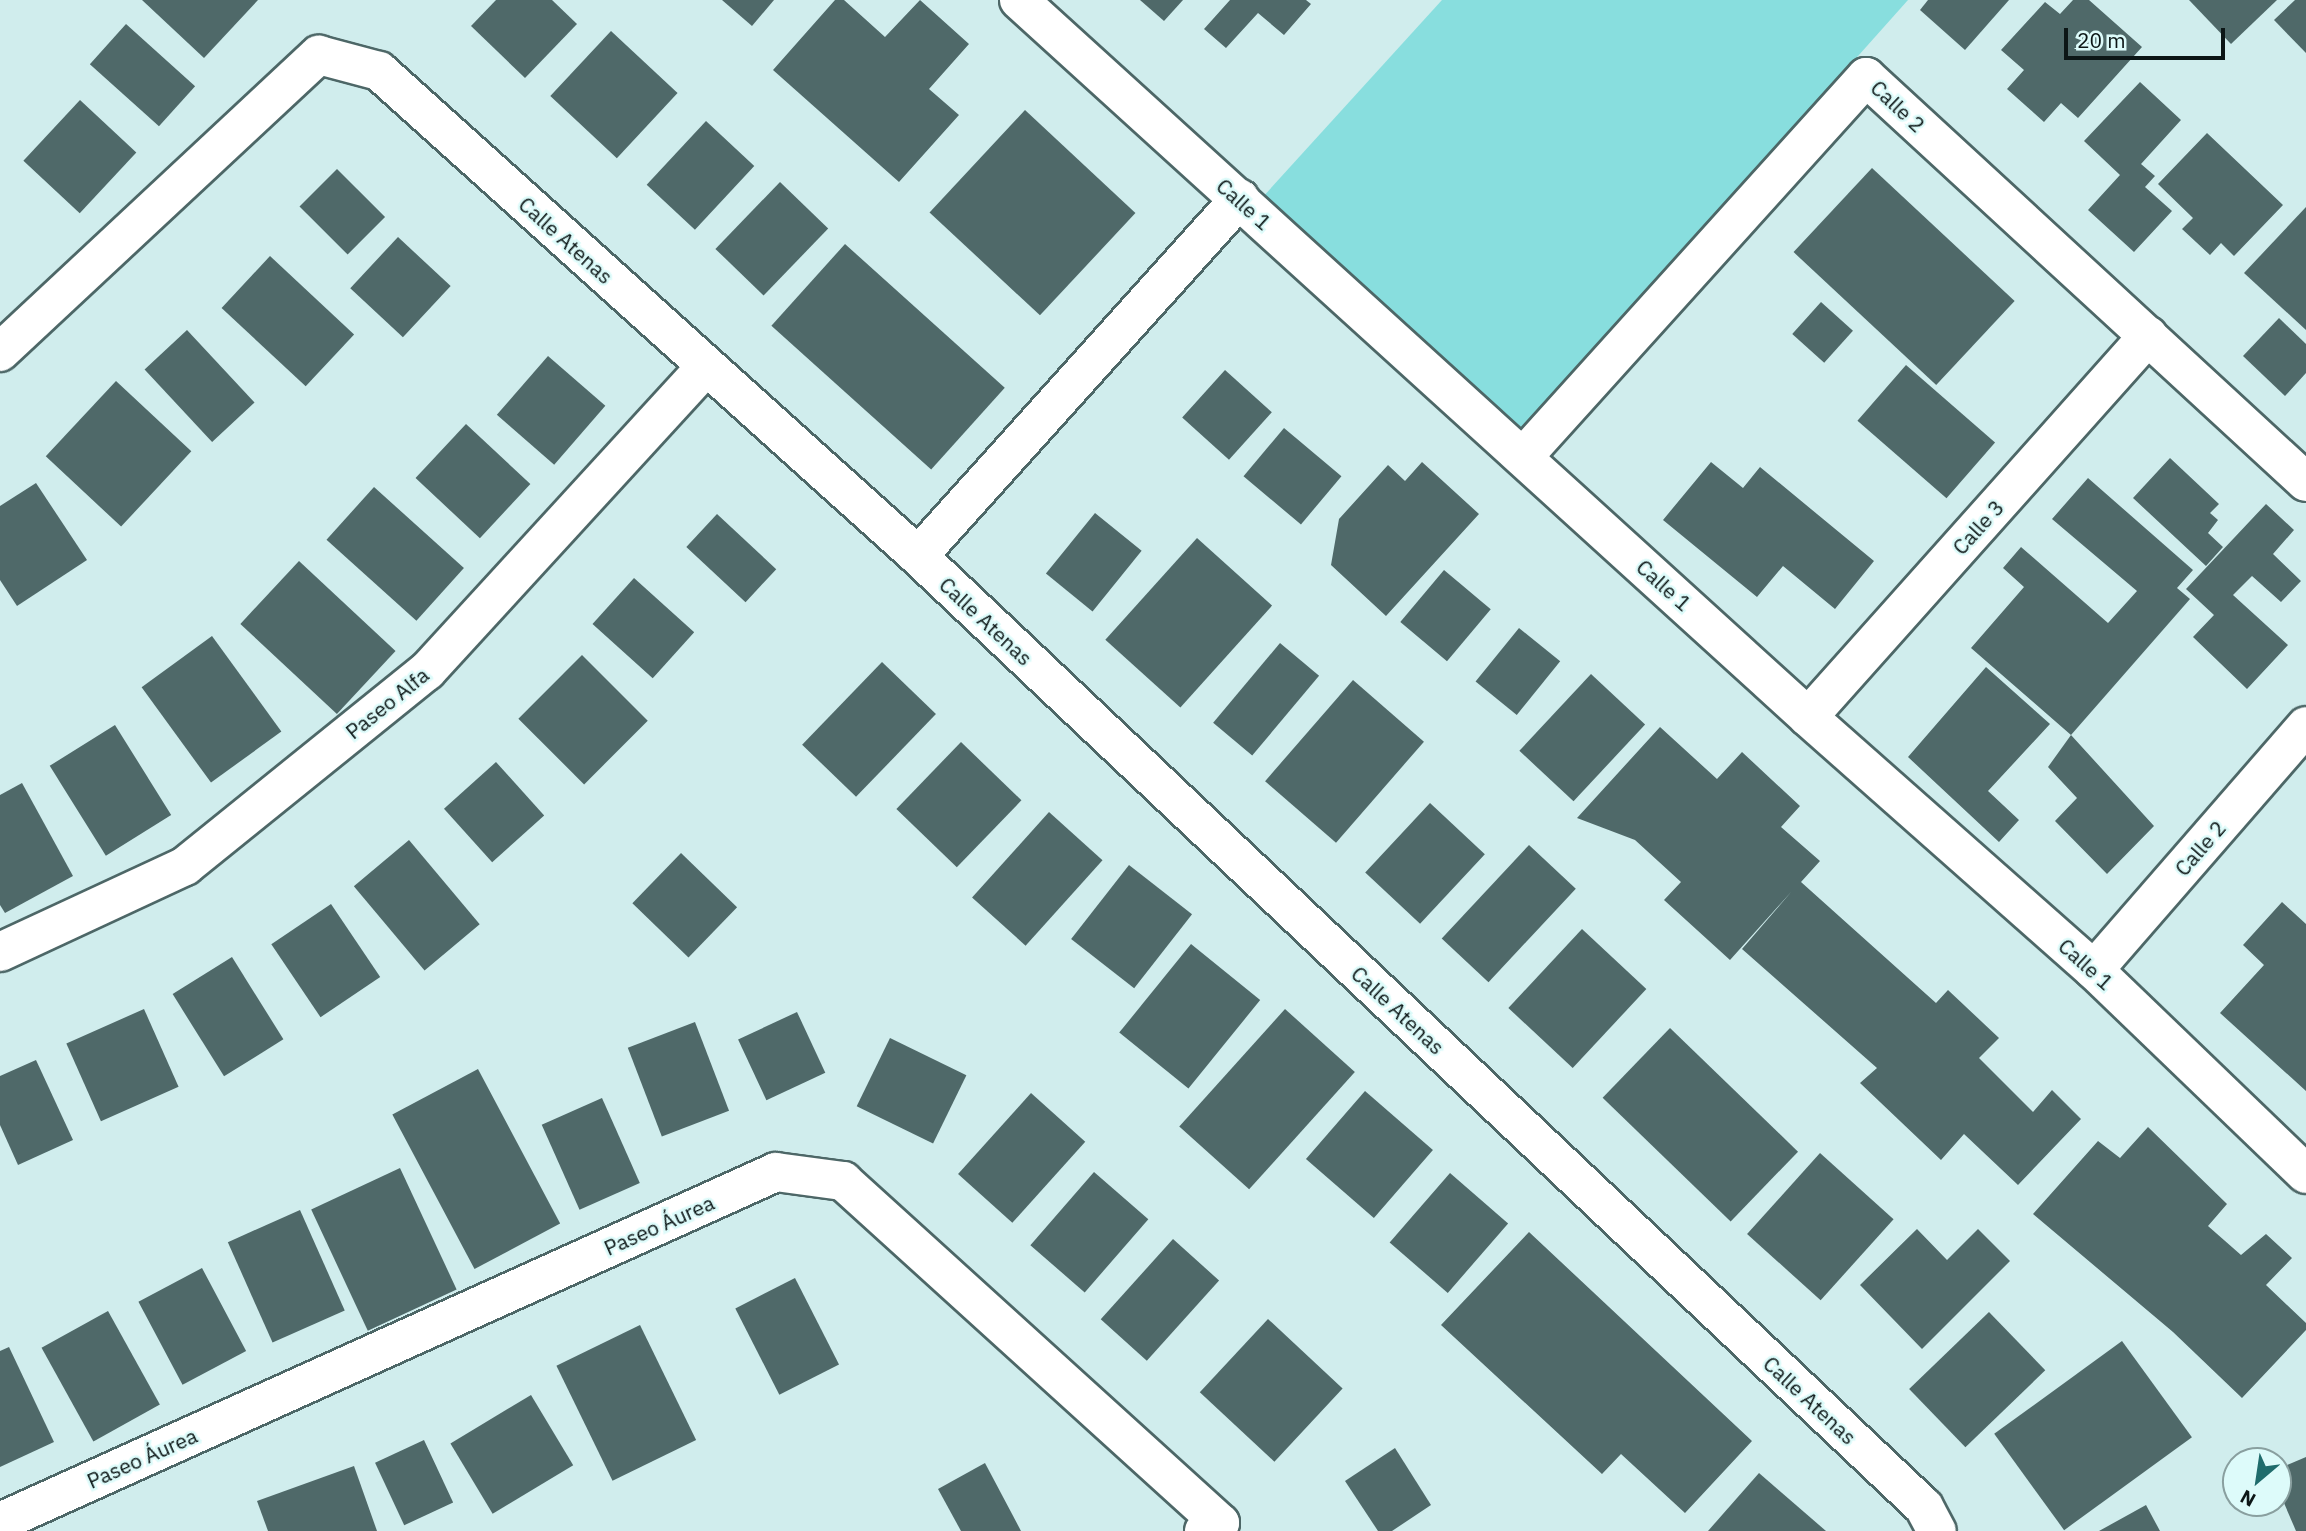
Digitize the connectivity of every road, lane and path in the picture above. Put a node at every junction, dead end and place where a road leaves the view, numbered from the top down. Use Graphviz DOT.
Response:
graph roads {
  1 [pos="1018,0"];
  2 [pos="1240,200"];
  3 [pos="2148,336"];
  4 [pos="0,352"];
  5 [pos="706,366"];
  6 [pos="1523,457"];
  7 [pos="2306,481"];
  8 [pos="918,556"];
  9 [pos="1808,717"];
  10 [pos="2306,726"];
  11 [pos="0,953"];
  12 [pos="2094,971"];
  13 [pos="2306,1174"];
  14 [pos="0,1522"];
  15 [pos="1204,1531"];
  16 [pos="1937,1531"];
  1 -- 2 [label="street, Calle 1"];
  2 -- 6 [label="street, Calle 1"];
  2 -- 8 [label="street"];
  3 -- 6 [label="street, Calle 2"];
  3 -- 7 [label="street, Calle 2"];
  3 -- 9 [label="street, Calle 3"];
  4 -- 5 [label="street, Calle Atenas"];
  5 -- 8 [label="street, Calle Atenas"];
  5 -- 11 [label="street, Paseo Alfa"];
  6 -- 9 [label="street, Calle 1"];
  8 -- 16 [label="street, Calle Atenas"];
  9 -- 12 [label="street, Calle 1"];
  10 -- 12 [label="street, Calle 2"];
  12 -- 13 [label="street, Calle 1"];
  14 -- 15 [label="street, Paseo Áurea"];
}
